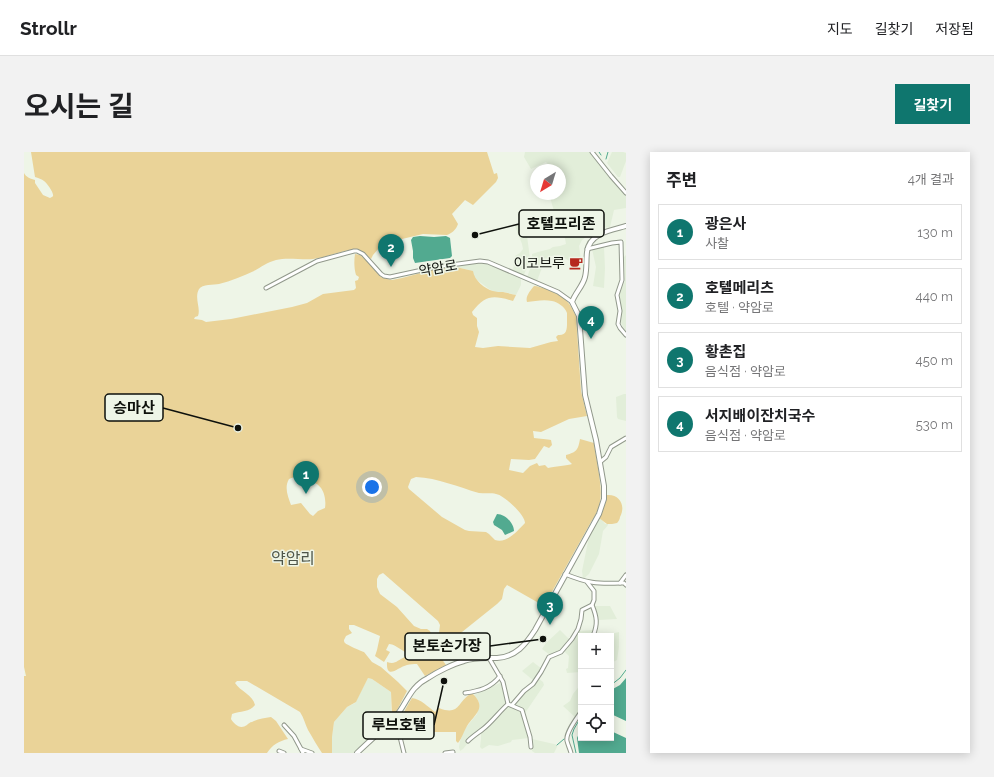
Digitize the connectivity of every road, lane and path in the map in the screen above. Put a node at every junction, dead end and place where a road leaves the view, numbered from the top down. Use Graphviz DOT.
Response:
graph roads {
  1 [pos="592,152"];
  2 [pos="626,193"];
  3 [pos="626,226"];
  4 [pos="587,249"];
  5 [pos="621,251"];
  6 [pos="626,253"];
  7 [pos="266,288"];
  8 [pos="572,302"];
  9 [pos="626,335"];
  10 [pos="626,438"];
  11 [pos="600,462"];
  12 [pos="566,574"];
  13 [pos="626,575"];
  14 [pos="586,582"];
  15 [pos="620,583"];
  16 [pos="626,585"];
  17 [pos="592,605"];
  18 [pos="594,633"];
  19 [pos="489,658"];
  20 [pos="500,676"];
  21 [pos="465,693"];
  22 [pos="510,704"];
  23 [pos="398,715"];
  24 [pos="578,717"];
  25 [pos="284,725"];
  26 [pos="468,741"];
  27 [pos="532,747"];
  28 [pos="301,749"];
  29 [pos="279,751"];
  30 [pos="453,752"];
  31 [pos="284,753"];
  32 [pos="303,753"];
  33 [pos="312,753"];
  34 [pos="357,753"];
  35 [pos="404,753"];
  36 [pos="407,753"];
  37 [pos="445,753"];
  38 [pos="572,753"];
  1 -- 2 [label="street"];
  3 -- 4 [label="street"];
  4 -- 5 [label="street"];
  4 -- 8 [label="street"];
  5 -- 6 [label="street"];
  5 -- 9 [label="street"];
  7 -- 8 [label="street, 약암로"];
  8 -- 11 [label="street"];
  10 -- 11 [label="street"];
  11 -- 12 [label="street"];
  12 -- 14 [label="street"];
  12 -- 19 [label="street"];
  13 -- 15 [label="street"];
  14 -- 15 [label="street"];
  14 -- 17 [label="street"];
  15 -- 16 [label="street"];
  17 -- 18 [label="street"];
  17 -- 22 [label="street"];
  19 -- 20 [label="street"];
  19 -- 23 [label="street"];
  20 -- 21 [label="street"];
  20 -- 22 [label="street"];
  22 -- 26 [label="street"];
  22 -- 27 [label="street"];
  23 -- 34 [label="street"];
  23 -- 35 [label="street"];
  24 -- 38 [label="street"];
  25 -- 28 [label="street"];
  28 -- 32 [label="street"];
  28 -- 33 [label="street"];
  29 -- 31 [label="street"];
  30 -- 37 [label="street"];
  35 -- 36 [label="street"];
}
